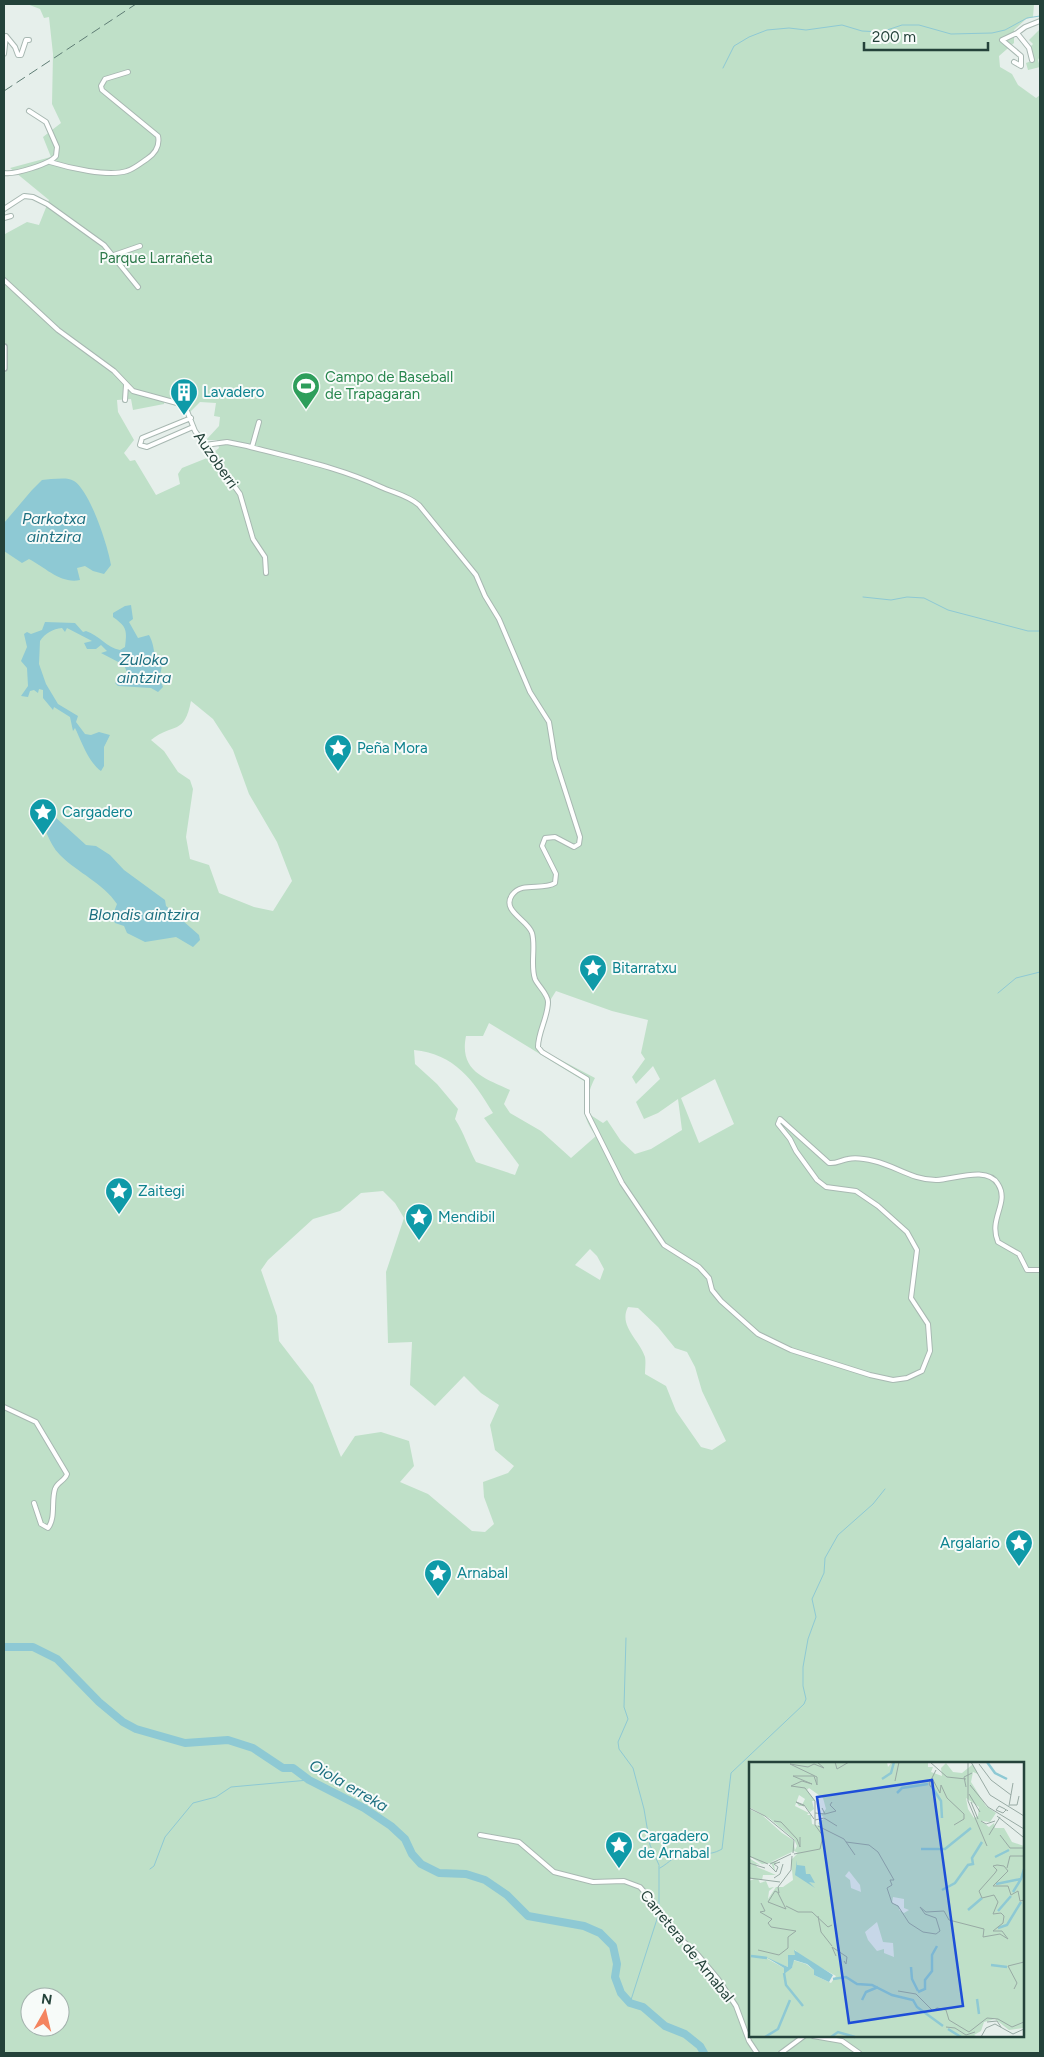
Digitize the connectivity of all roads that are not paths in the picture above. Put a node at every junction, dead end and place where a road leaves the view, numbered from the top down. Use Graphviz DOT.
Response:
graph roads {
  1 [pos="1040,21"];
  2 [pos="1017,33"];
  3 [pos="29,40"];
  4 [pos="4,54"];
  5 [pos="1032,60"];
  6 [pos="1014,62"];
  7 [pos="128,72"];
  8 [pos="29,111"];
  9 [pos="50,162"];
  10 [pos="4,173"];
  11 [pos="4,209"];
  12 [pos="11,216"];
  13 [pos="4,218"];
  14 [pos="140,246"];
  15 [pos="114,255"];
  16 [pos="4,280"];
  17 [pos="138,288"];
  18 [pos="4,347"];
  19 [pos="4,368"];
  20 [pos="126,385"];
  21 [pos="125,400"];
  22 [pos="190,418"];
  23 [pos="259,422"];
  24 [pos="193,427"];
  25 [pos="205,445"];
  26 [pos="252,447"];
  27 [pos="266,573"];
  28 [pos="1040,1270"];
  29 [pos="4,1407"];
  30 [pos="34,1503"];
  31 [pos="480,1835"];
  32 [pos="803,2037"];
  33 [pos="819,2037"];
  34 [pos="757,2053"];
  35 [pos="781,2053"];
  36 [pos="859,2053"];
  1 -- 2 [label="street"];
  2 -- 5 [label="street"];
  2 -- 6 [label="street"];
  3 -- 4 [label="street"];
  7 -- 9 [label="street"];
  8 -- 9 [label="street"];
  9 -- 10 [label="street"];
  11 -- 15 [label="street"];
  12 -- 13 [label="street"];
  14 -- 15 [label="street"];
  15 -- 17 [label="street"];
  16 -- 20 [label="street, Auzoberri"];
  18 -- 19 [label="street"];
  20 -- 21 [label="street"];
  20 -- 22 [label="street, Auzoberri"];
  22 -- 24 [label="street, Auzoberri"];
  22 -- 24 [label="street"];
  23 -- 26 [label="street"];
  24 -- 25 [label="street, Auzoberri"];
  25 -- 26 [label="street"];
  25 -- 27 [label="street, Auzoberri"];
  26 -- 28 [label="street"];
  29 -- 30 [label="street"];
  31 -- 34 [label="street, Carretera de Arnabal"];
  32 -- 35 [label="street"];
  33 -- 36 [label="street"];
}
